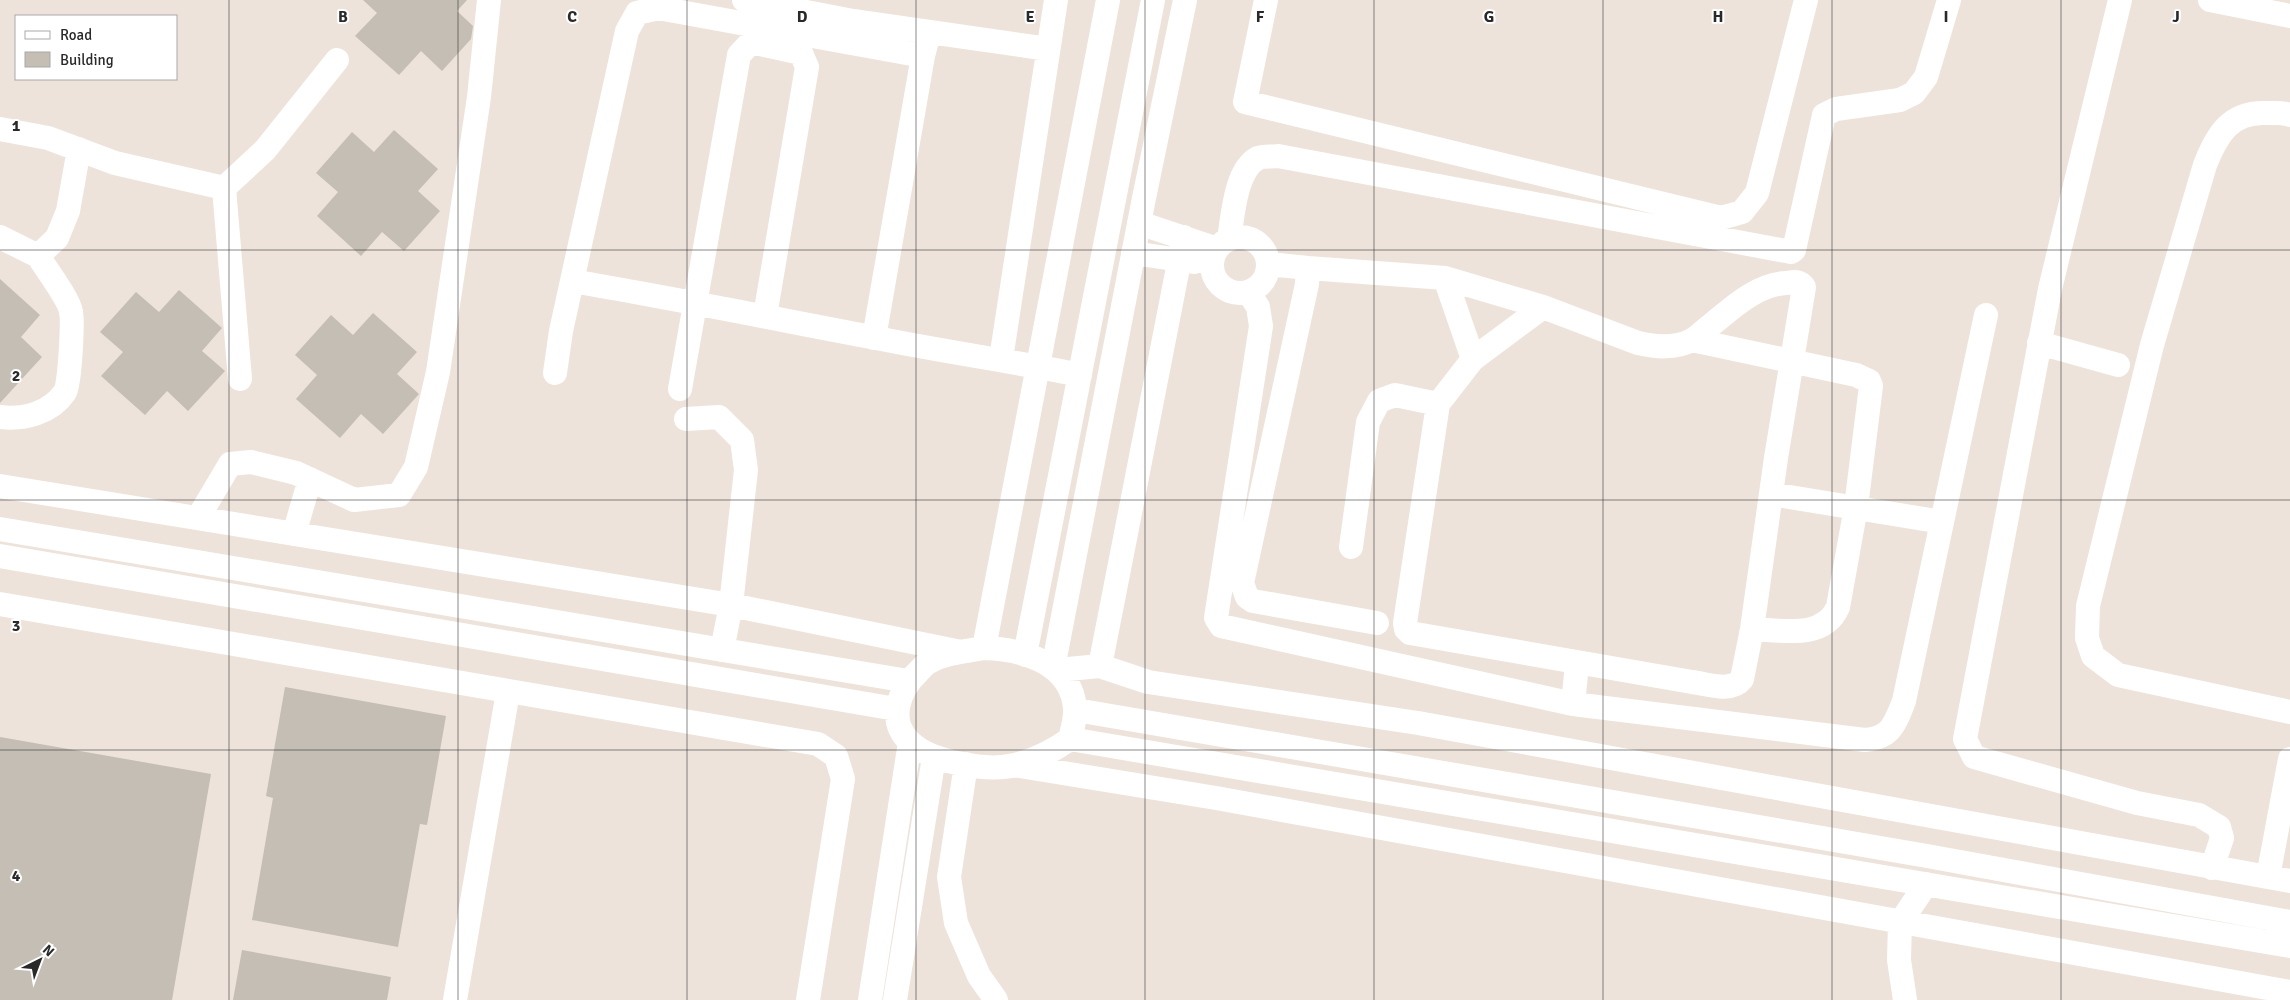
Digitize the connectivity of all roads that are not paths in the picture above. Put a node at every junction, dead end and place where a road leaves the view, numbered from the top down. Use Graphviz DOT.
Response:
graph roads {
  1 [pos="489,0"];
  2 [pos="744,0"];
  3 [pos="1056,0"];
  4 [pos="1108,0"];
  5 [pos="1154,0"];
  6 [pos="1185,0"];
  7 [pos="1266,0"];
  8 [pos="1806,0"];
  9 [pos="1949,0"];
  10 [pos="2120,0"];
  11 [pos="2210,0"];
  12 [pos="2290,16"];
  13 [pos="926,45"];
  14 [pos="1048,49"];
  15 [pos="337,60"];
  16 [pos="2290,115"];
  17 [pos="0,129"];
  18 [pos="79,149"];
  19 [pos="224,188"];
  20 [pos="1139,223"];
  21 [pos="0,237"];
  22 [pos="1184,237"];
  23 [pos="1219,251"];
  24 [pos="1783,252"];
  25 [pos="1134,253"];
  26 [pos="38,256"];
  27 [pos="1179,260"];
  28 [pos="1269,264"];
  29 [pos="1308,268"];
  30 [pos="1445,278"];
  31 [pos="572,281"];
  32 [pos="1781,283"];
  33 [pos="1249,293"];
  34 [pos="695,302"];
  35 [pos="1543,307"];
  36 [pos="1986,315"];
  37 [pos="765,316"];
  38 [pos="874,338"];
  39 [pos="1692,340"];
  40 [pos="2040,343"];
  41 [pos="1001,359"];
  42 [pos="1473,359"];
  43 [pos="1792,362"];
  44 [pos="2118,365"];
  45 [pos="1039,366"];
  46 [pos="554,373"];
  47 [pos="1080,374"];
  48 [pos="240,379"];
  49 [pos="680,389"];
  50 [pos="1438,404"];
  51 [pos="0,417"];
  52 [pos="686,419"];
  53 [pos="310,479"];
  54 [pos="0,486"];
  55 [pos="1771,494"];
  56 [pos="1856,507"];
  57 [pos="198,518"];
  58 [pos="1942,522"];
  59 [pos="0,529"];
  60 [pos="294,534"];
  61 [pos="1351,547"];
  62 [pos="0,556"];
  63 [pos="0,604"];
  64 [pos="731,605"];
  65 [pos="1377,623"];
  66 [pos="1752,629"];
  67 [pos="722,650"];
  68 [pos="973,650"];
  69 [pos="1025,655"];
  70 [pos="1577,664"];
  71 [pos="1100,666"];
  72 [pos="1055,669"];
  73 [pos="908,681"];
  74 [pos="508,692"];
  75 [pos="1573,704"];
  76 [pos="896,710"];
  77 [pos="1076,710"];
  78 [pos="2290,712"];
  79 [pos="1070,739"];
  80 [pos="910,742"];
  81 [pos="934,756"];
  82 [pos="2290,759"];
  83 [pos="966,764"];
  84 [pos="1014,765"];
  85 [pos="2212,868"];
  86 [pos="2279,879"];
  87 [pos="1926,884"];
  88 [pos="2290,922"];
  89 [pos="1900,923"];
  90 [pos="2290,946"];
  91 [pos="2290,992"];
  92 [pos="455,1000"];
  93 [pos="808,1000"];
  94 [pos="870,1000"];
  95 [pos="895,1000"];
  96 [pos="996,1000"];
  97 [pos="1905,1000"];
  1 -- 53 [label="street"];
  2 -- 13 [label="street"];
  3 -- 14 [label="street"];
  4 -- 45 [label="street"];
  5 -- 47 [label="street"];
  6 -- 20 [label="street"];
  7 -- 8 [label="street"];
  9 -- 24 [label="street"];
  10 -- 40 [label="street"];
  11 -- 12 [label="street"];
  13 -- 14 [label="street"];
  13 -- 31 [label="street"];
  13 -- 38 [label="street"];
  14 -- 41 [label="street"];
  15 -- 19 [label="street"];
  16 -- 78 [label="street"];
  17 -- 18 [label="street"];
  18 -- 19 [label="street"];
  18 -- 26 [label="street"];
  19 -- 48 [label="street"];
  20 -- 22 [label="street"];
  20 -- 25 [label="street"];
  21 -- 26 [label="street"];
  22 -- 23 [label="street"];
  22 -- 27 [label="street"];
  23 -- 24 [label="street"];
  23 -- 27 [label="street"];
  23 -- 28 [label="street"];
  23 -- 33 [label="street"];
  24 -- 32 [label="street"];
  25 -- 27 [label="street"];
  25 -- 72 [label="street"];
  26 -- 51 [label="street"];
  27 -- 71 [label="street"];
  28 -- 29 [label="street"];
  28 -- 33 [label="street"];
  29 -- 30 [label="street"];
  29 -- 65 [label="street"];
  30 -- 35 [label="street"];
  30 -- 42 [label="street"];
  31 -- 34 [label="street"];
  31 -- 46 [label="street"];
  32 -- 39 [label="street"];
  32 -- 43 [label="street"];
  33 -- 75 [label="street"];
  34 -- 37 [label="street"];
  34 -- 37 [label="street"];
  34 -- 49 [label="street"];
  35 -- 39 [label="street"];
  35 -- 42 [label="street"];
  36 -- 58 [label="street"];
  37 -- 38 [label="street"];
  38 -- 41 [label="street"];
  39 -- 43 [label="street"];
  40 -- 44 [label="street"];
  40 -- 85 [label="street"];
  41 -- 45 [label="street"];
  42 -- 50 [label="street"];
  43 -- 55 [label="street"];
  43 -- 56 [label="street"];
  45 -- 47 [label="street"];
  45 -- 68 [label="street"];
  47 -- 69 [label="street"];
  50 -- 61 [label="street"];
  50 -- 70 [label="street"];
  52 -- 64 [label="street"];
  53 -- 57 [label="street"];
  53 -- 60 [label="street"];
  54 -- 57 [label="street"];
  55 -- 56 [label="street"];
  55 -- 66 [label="street"];
  56 -- 58 [label="street"];
  56 -- 66 [label="street"];
  57 -- 60 [label="street"];
  58 -- 75 [label="street"];
  59 -- 67 [label="street"];
  60 -- 64 [label="street"];
  62 -- 76 [label="street"];
  63 -- 74 [label="street"];
  64 -- 67 [label="street"];
  64 -- 68 [label="street"];
  66 -- 70 [label="street"];
  67 -- 73 [label="street"];
  68 -- 69 [label="street"];
  68 -- 73 [label="street"];
  69 -- 72 [label="street"];
  70 -- 75 [label="street"];
  71 -- 72 [label="street"];
  71 -- 85 [label="street"];
  72 -- 77 [label="street"];
  73 -- 76 [label="street"];
  74 -- 92 [label="street"];
  74 -- 93 [label="street"];
  76 -- 80 [label="street"];
  77 -- 79 [label="street"];
  77 -- 88 [label="street"];
  79 -- 84 [label="street"];
  79 -- 87 [label="street"];
  80 -- 81 [label="street"];
  80 -- 94 [label="street"];
  81 -- 83 [label="street"];
  81 -- 95 [label="street"];
  82 -- 86 [label="street"];
  83 -- 84 [label="street"];
  83 -- 96 [label="street"];
  84 -- 89 [label="street"];
  85 -- 86 [label="street"];
  87 -- 89 [label="street"];
  87 -- 90 [label="street"];
  89 -- 91 [label="street"];
  89 -- 97 [label="street"];
}
